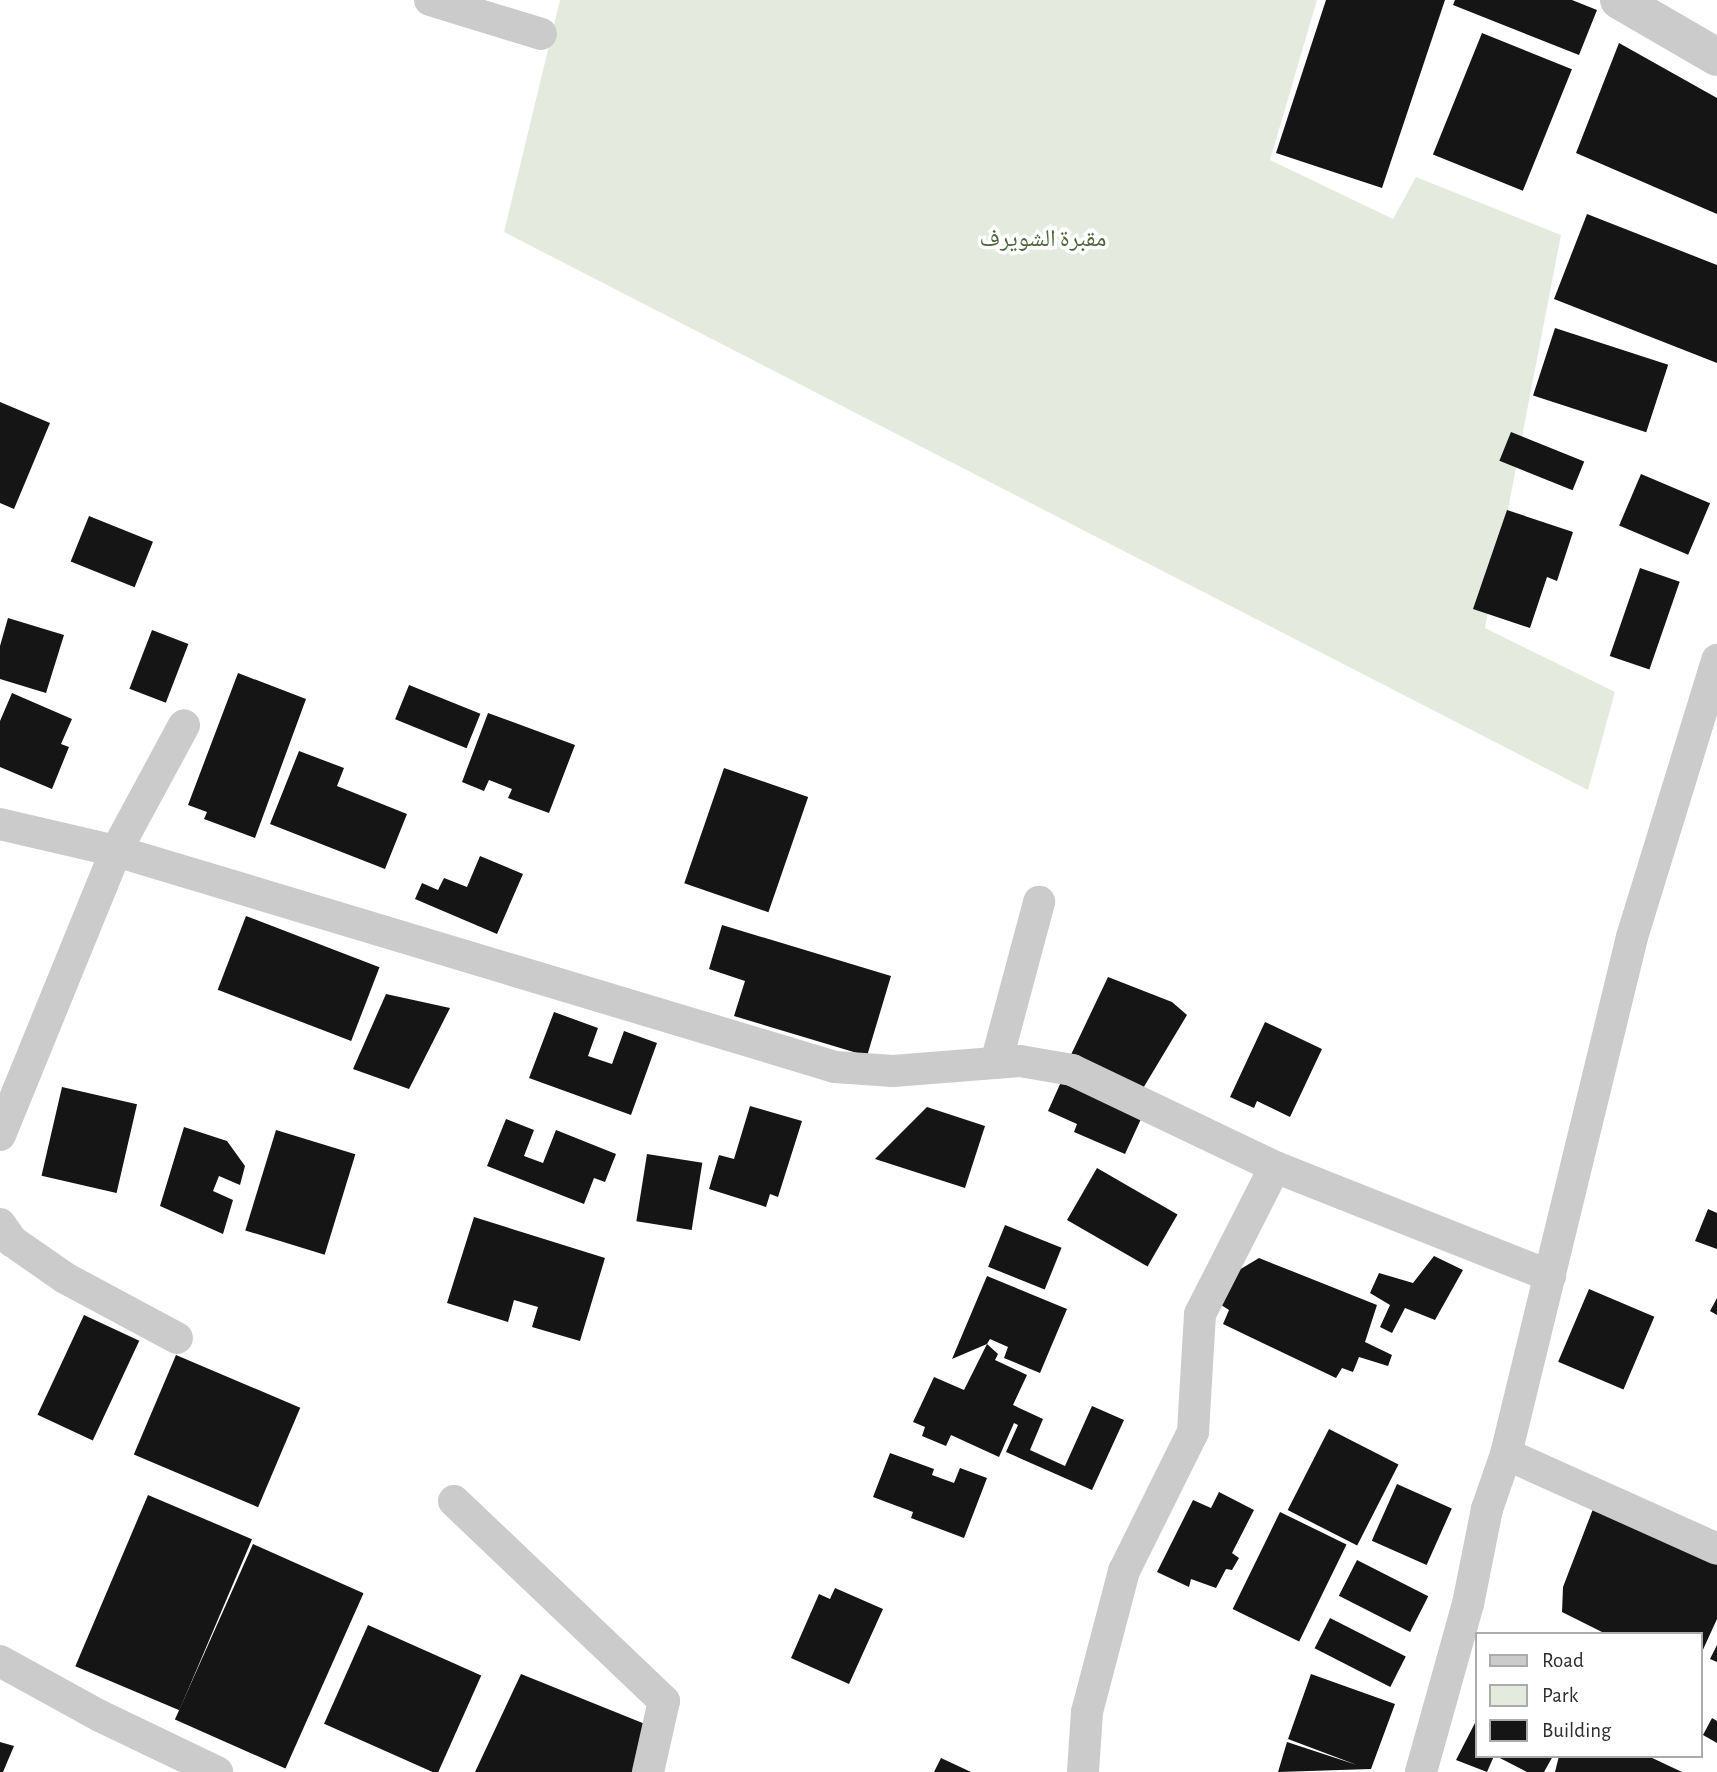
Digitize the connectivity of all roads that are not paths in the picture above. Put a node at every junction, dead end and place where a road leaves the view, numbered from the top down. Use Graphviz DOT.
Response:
graph roads {
  1 [pos="430,0"];
  2 [pos="1619,0"];
  3 [pos="541,34"];
  4 [pos="1717,57"];
  5 [pos="1717,660"];
  6 [pos="184,725"];
  7 [pos="0,824"];
  8 [pos="116,851"];
  9 [pos="1039,902"];
  10 [pos="996,1063"];
  11 [pos="0,1135"];
  12 [pos="1275,1167"];
  13 [pos="0,1224"];
  14 [pos="1550,1276"];
  15 [pos="177,1338"];
  16 [pos="1506,1454"];
  17 [pos="454,1501"];
  18 [pos="1717,1549"];
  19 [pos="0,1661"];
  20 [pos="217,1772"];
  21 [pos="648,1772"];
  22 [pos="1083,1772"];
  23 [pos="1420,1772"];
  1 -- 3 [label="street"];
  2 -- 4 [label="street"];
  5 -- 14 [label="street"];
  6 -- 8 [label="street"];
  7 -- 8 [label="street"];
  8 -- 10 [label="street"];
  8 -- 11 [label="street"];
  9 -- 10 [label="street"];
  10 -- 12 [label="street"];
  12 -- 14 [label="street"];
  12 -- 22 [label="street"];
  13 -- 15 [label="street"];
  14 -- 16 [label="street"];
  16 -- 18 [label="street"];
  16 -- 23 [label="street"];
  17 -- 21 [label="street"];
  19 -- 20 [label="street"];
}
